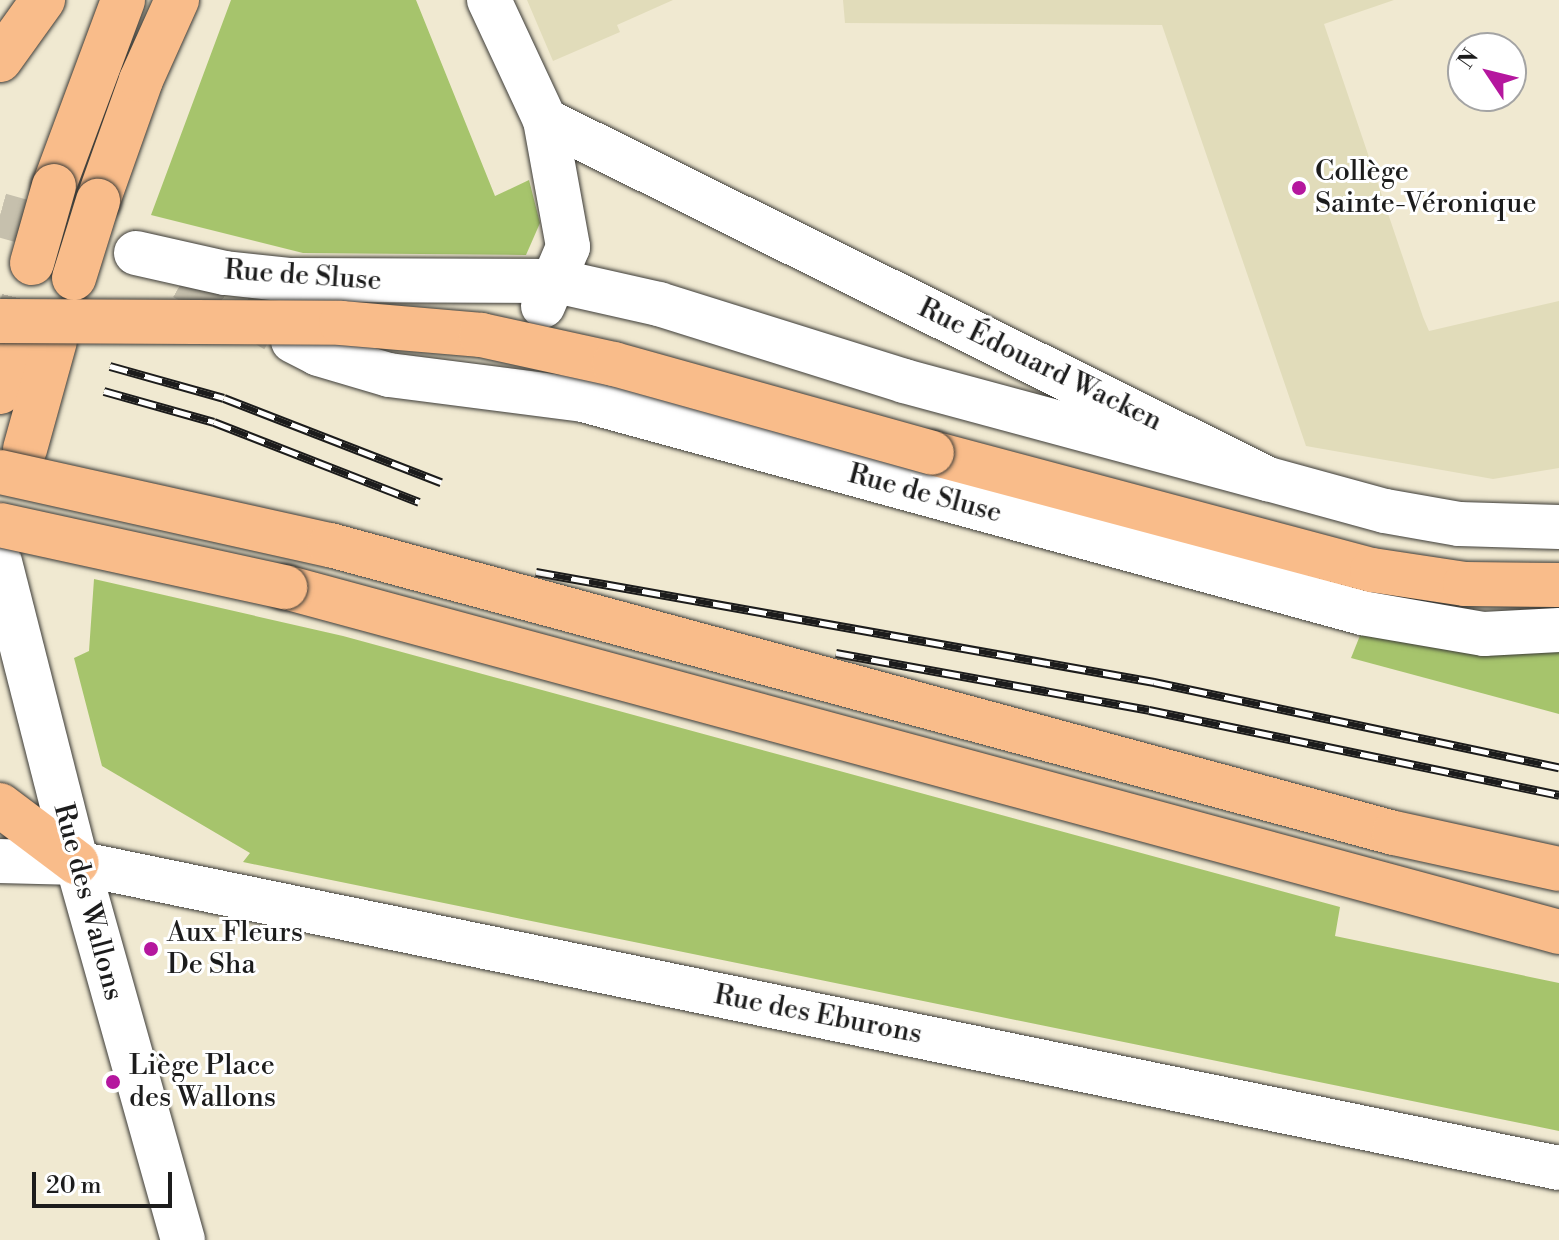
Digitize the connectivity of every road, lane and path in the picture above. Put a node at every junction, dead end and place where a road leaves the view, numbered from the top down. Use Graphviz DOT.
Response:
graph roads {
  1 [pos="43,0"];
  2 [pos="123,0"];
  3 [pos="177,0"];
  4 [pos="489,0"];
  5 [pos="0,60"];
  6 [pos="545,120"];
  7 [pos="184,278"];
  8 [pos="72,285"];
  9 [pos="549,295"];
  10 [pos="25,311"];
  11 [pos="293,341"];
  12 [pos="460,356"];
  13 [pos="389,375"];
  14 [pos="0,392"];
  15 [pos="13,460"];
  16 [pos="1268,479"];
  17 [pos="0,525"];
  18 [pos="1559,527"];
  19 [pos="0,562"];
  20 [pos="1559,585"];
  21 [pos="1559,630"];
  22 [pos="0,805"];
  23 [pos="0,861"];
  24 [pos="77,863"];
  25 [pos="1559,869"];
  26 [pos="1559,932"];
  27 [pos="1559,1168"];
  28 [pos="183,1240"];
  1 -- 5 [label="highway"];
  2 -- 10 [label="highway, bridge"];
  3 -- 8 [label="highway, bridge"];
  4 -- 6 [label="street"];
  6 -- 9 [label="street"];
  6 -- 16 [label="street, Rue Édouard Wacken"];
  7 -- 9 [label="street, Rue de Sluse"];
  9 -- 16 [label="street, Rue de Sluse"];
  10 -- 14 [label="highway"];
  10 -- 15 [label="highway"];
  10 -- 20 [label="highway, bridge"];
  11 -- 13 [label="street, Rue de Sluse"];
  12 -- 13 [label="street"];
  13 -- 21 [label="street, Rue de Sluse"];
  15 -- 25 [label="highway, bridge"];
  16 -- 18 [label="street, Rue Édouard Wacken"];
  17 -- 26 [label="highway, bridge"];
  19 -- 24 [label="street, Rue des Wallons"];
  22 -- 24 [label="highway"];
  23 -- 24 [label="street, Rue des Eburons"];
  24 -- 27 [label="street, Rue des Eburons"];
  24 -- 28 [label="street, Rue des Wallons"];
}
